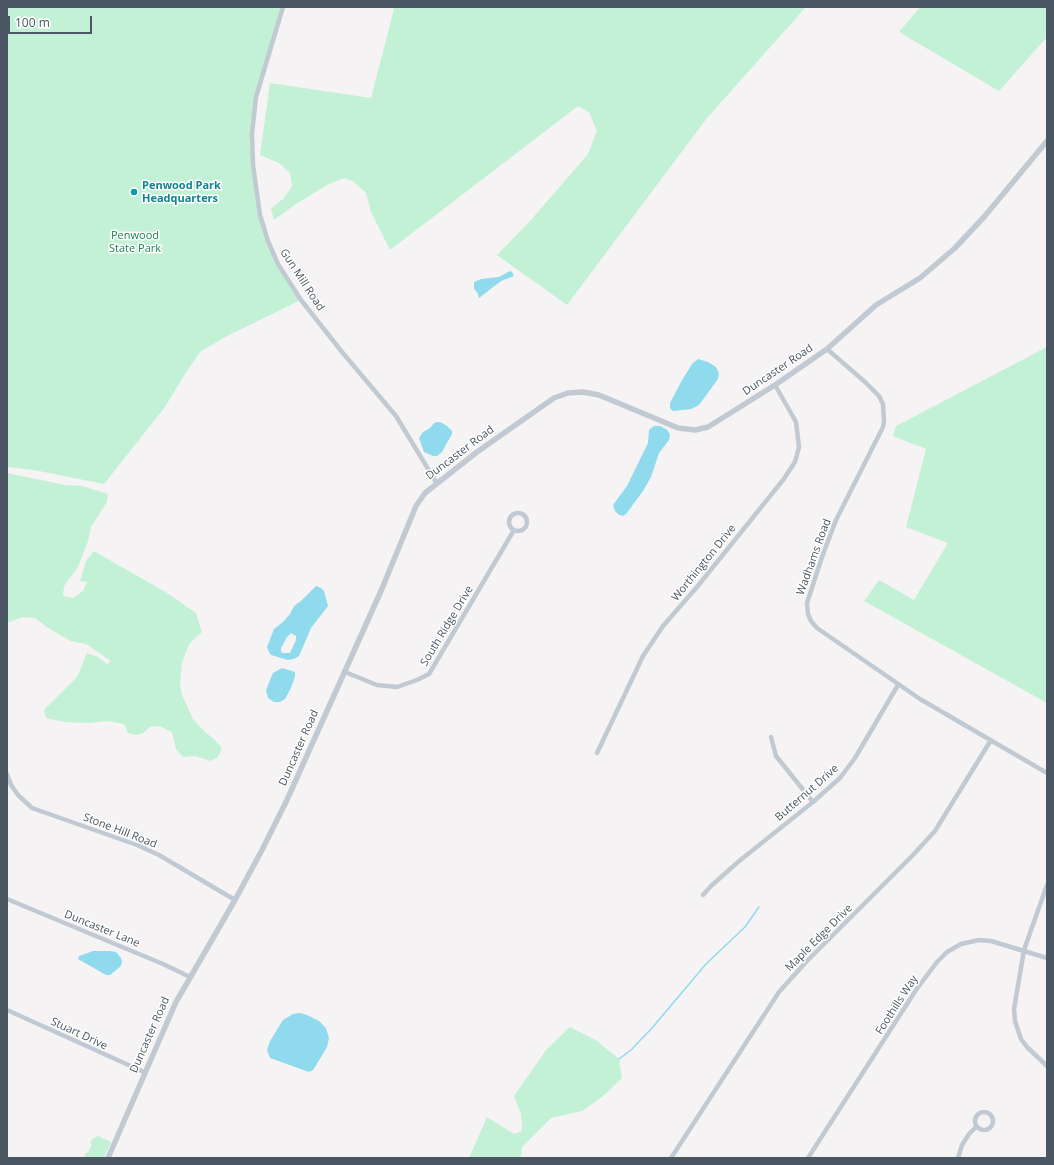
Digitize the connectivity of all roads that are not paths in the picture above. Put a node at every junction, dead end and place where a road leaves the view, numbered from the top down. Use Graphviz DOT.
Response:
graph roads {
  1 [pos="283,7"];
  2 [pos="1047,141"];
  3 [pos="827,349"];
  4 [pos="775,385"];
  5 [pos="436,482"];
  6 [pos="514,530"];
  7 [pos="345,672"];
  8 [pos="898,685"];
  9 [pos="771,737"];
  10 [pos="991,740"];
  11 [pos="596,753"];
  12 [pos="1047,772"];
  13 [pos="7,774"];
  14 [pos="813,802"];
  15 [pos="1047,885"];
  16 [pos="704,895"];
  17 [pos="7,899"];
  18 [pos="235,900"];
  19 [pos="1024,950"];
  20 [pos="1047,958"];
  21 [pos="190,977"];
  22 [pos="7,1010"];
  23 [pos="1047,1066"];
  24 [pos="144,1072"];
  25 [pos="976,1127"];
  26 [pos="108,1158"];
  27 [pos="671,1158"];
  28 [pos="808,1158"];
  29 [pos="958,1158"];
  1 -- 5 [label="street, Gun Mill Road"];
  2 -- 3 [label="street, Duncaster Road"];
  3 -- 4 [label="street, Duncaster Road"];
  3 -- 8 [label="street, Wadhams Road"];
  4 -- 5 [label="street, Duncaster Road"];
  4 -- 11 [label="street, Worthington Drive"];
  5 -- 7 [label="street, Duncaster Road"];
  6 -- 6 [label="street, South Ridge Drive"];
  6 -- 7 [label="street, South Ridge Drive"];
  7 -- 18 [label="street, Duncaster Road"];
  8 -- 10 [label="street, Wadhams Road"];
  8 -- 14 [label="street, Butternut Drive"];
  9 -- 14 [label="street"];
  10 -- 12 [label="street, Wadhams Road"];
  10 -- 27 [label="street, Maple Edge Drive"];
  13 -- 18 [label="street, Stone Hill Road"];
  14 -- 16 [label="street, Butternut Drive"];
  15 -- 19 [label="street"];
  17 -- 21 [label="street, Duncaster Lane"];
  18 -- 21 [label="street, Duncaster Road"];
  19 -- 20 [label="street, Foothills Way"];
  19 -- 23 [label="street"];
  19 -- 28 [label="street, Foothills Way"];
  21 -- 24 [label="street, Duncaster Road"];
  22 -- 24 [label="street, Stuart Drive"];
  24 -- 26 [label="street, Duncaster Road"];
  25 -- 25 [label="street"];
  25 -- 29 [label="street"];
}
